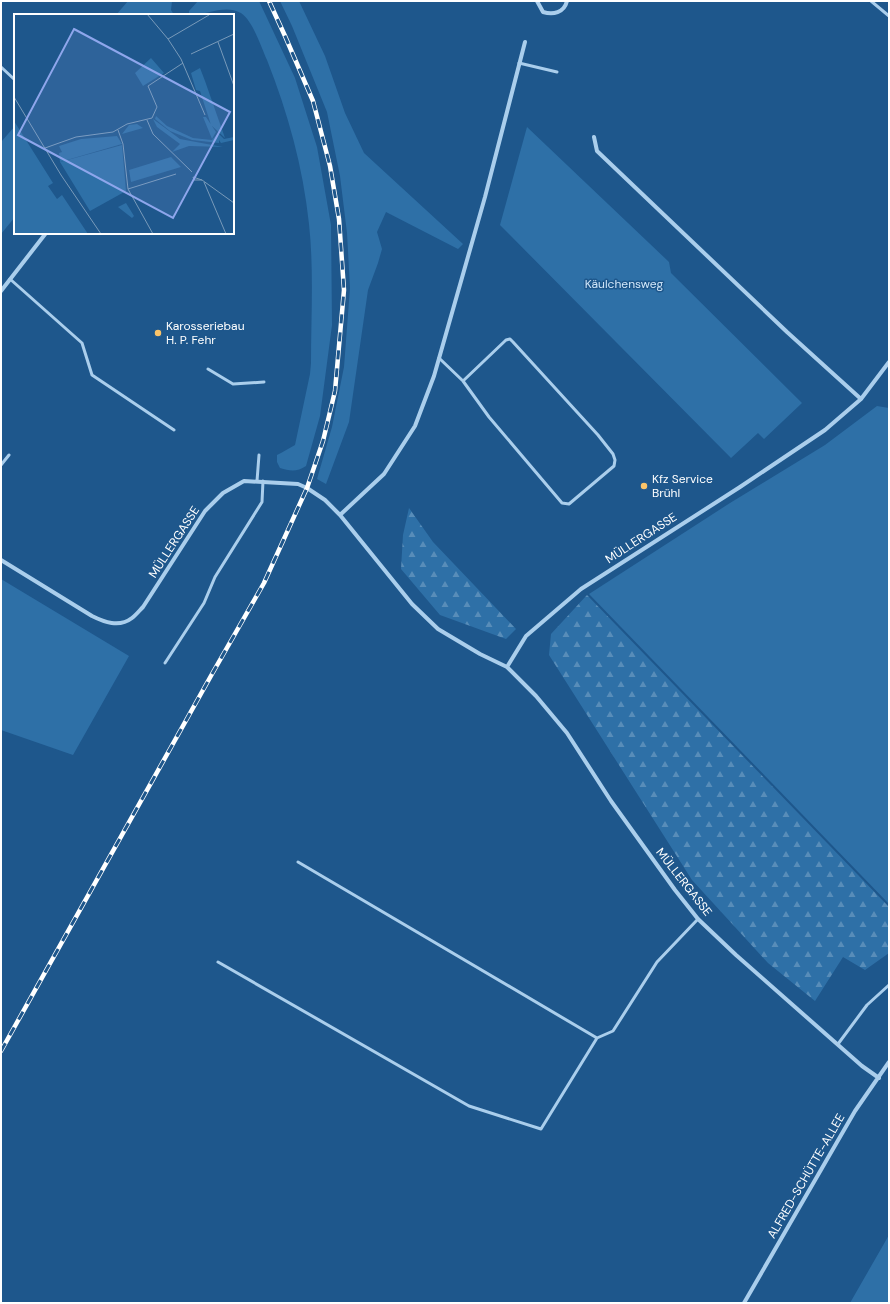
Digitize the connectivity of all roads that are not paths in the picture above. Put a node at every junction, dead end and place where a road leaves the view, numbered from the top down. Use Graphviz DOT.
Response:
graph roads {
  1 [pos="537,1"];
  2 [pos="567,1"];
  3 [pos="871,1"];
  4 [pos="889,16"];
  5 [pos="525,42"];
  6 [pos="520,63"];
  7 [pos="1,67"];
  8 [pos="557,72"];
  9 [pos="14,79"];
  10 [pos="594,137"];
  11 [pos="45,234"];
  12 [pos="10,279"];
  13 [pos="1,291"];
  14 [pos="439,358"];
  15 [pos="889,362"];
  16 [pos="208,368"];
  17 [pos="463,381"];
  18 [pos="264,382"];
  19 [pos="861,399"];
  20 [pos="174,430"];
  21 [pos="10,455"];
  22 [pos="259,455"];
  23 [pos="1,465"];
  24 [pos="257,481"];
  25 [pos="263,481"];
  26 [pos="340,515"];
  27 [pos="1,560"];
  28 [pos="165,663"];
  29 [pos="507,667"];
  30 [pos="298,862"];
  31 [pos="698,919"];
  32 [pos="218,962"];
  33 [pos="889,985"];
  34 [pos="596,1038"];
  35 [pos="838,1044"];
  36 [pos="889,1062"];
  37 [pos="879,1078"];
  38 [pos="744,1303"];
  1 -- 2 [label="street"];
  3 -- 4 [label="lane"];
  5 -- 6 [label="street"];
  6 -- 8 [label="lane"];
  6 -- 14 [label="street"];
  7 -- 9 [label="lane"];
  10 -- 19 [label="street"];
  11 -- 12 [label="street"];
  12 -- 13 [label="street"];
  12 -- 20 [label="lane"];
  14 -- 17 [label="lane"];
  14 -- 26 [label="street"];
  15 -- 19 [label="street, MÜLLERGASSE"];
  16 -- 18 [label="lane"];
  17 -- 17 [label="lane"];
  19 -- 29 [label="street, MÜLLERGASSE"];
  21 -- 23 [label="lane"];
  22 -- 24 [label="lane"];
  24 -- 25 [label="street, MÜLLERGASSE"];
  24 -- 27 [label="street, MÜLLERGASSE"];
  25 -- 26 [label="street, MÜLLERGASSE"];
  25 -- 28 [label="lane"];
  26 -- 29 [label="street, MÜLLERGASSE"];
  29 -- 31 [label="street, MÜLLERGASSE"];
  30 -- 34 [label="lane"];
  31 -- 34 [label="lane"];
  31 -- 35 [label="street, MÜLLERGASSE"];
  32 -- 34 [label="lane"];
  33 -- 35 [label="lane"];
  35 -- 37 [label="street, MÜLLERGASSE"];
  36 -- 37 [label="street, ALFRED-SCHÜTTE-ALLEE"];
  37 -- 38 [label="street, ALFRED-SCHÜTTE-ALLEE"];
}
